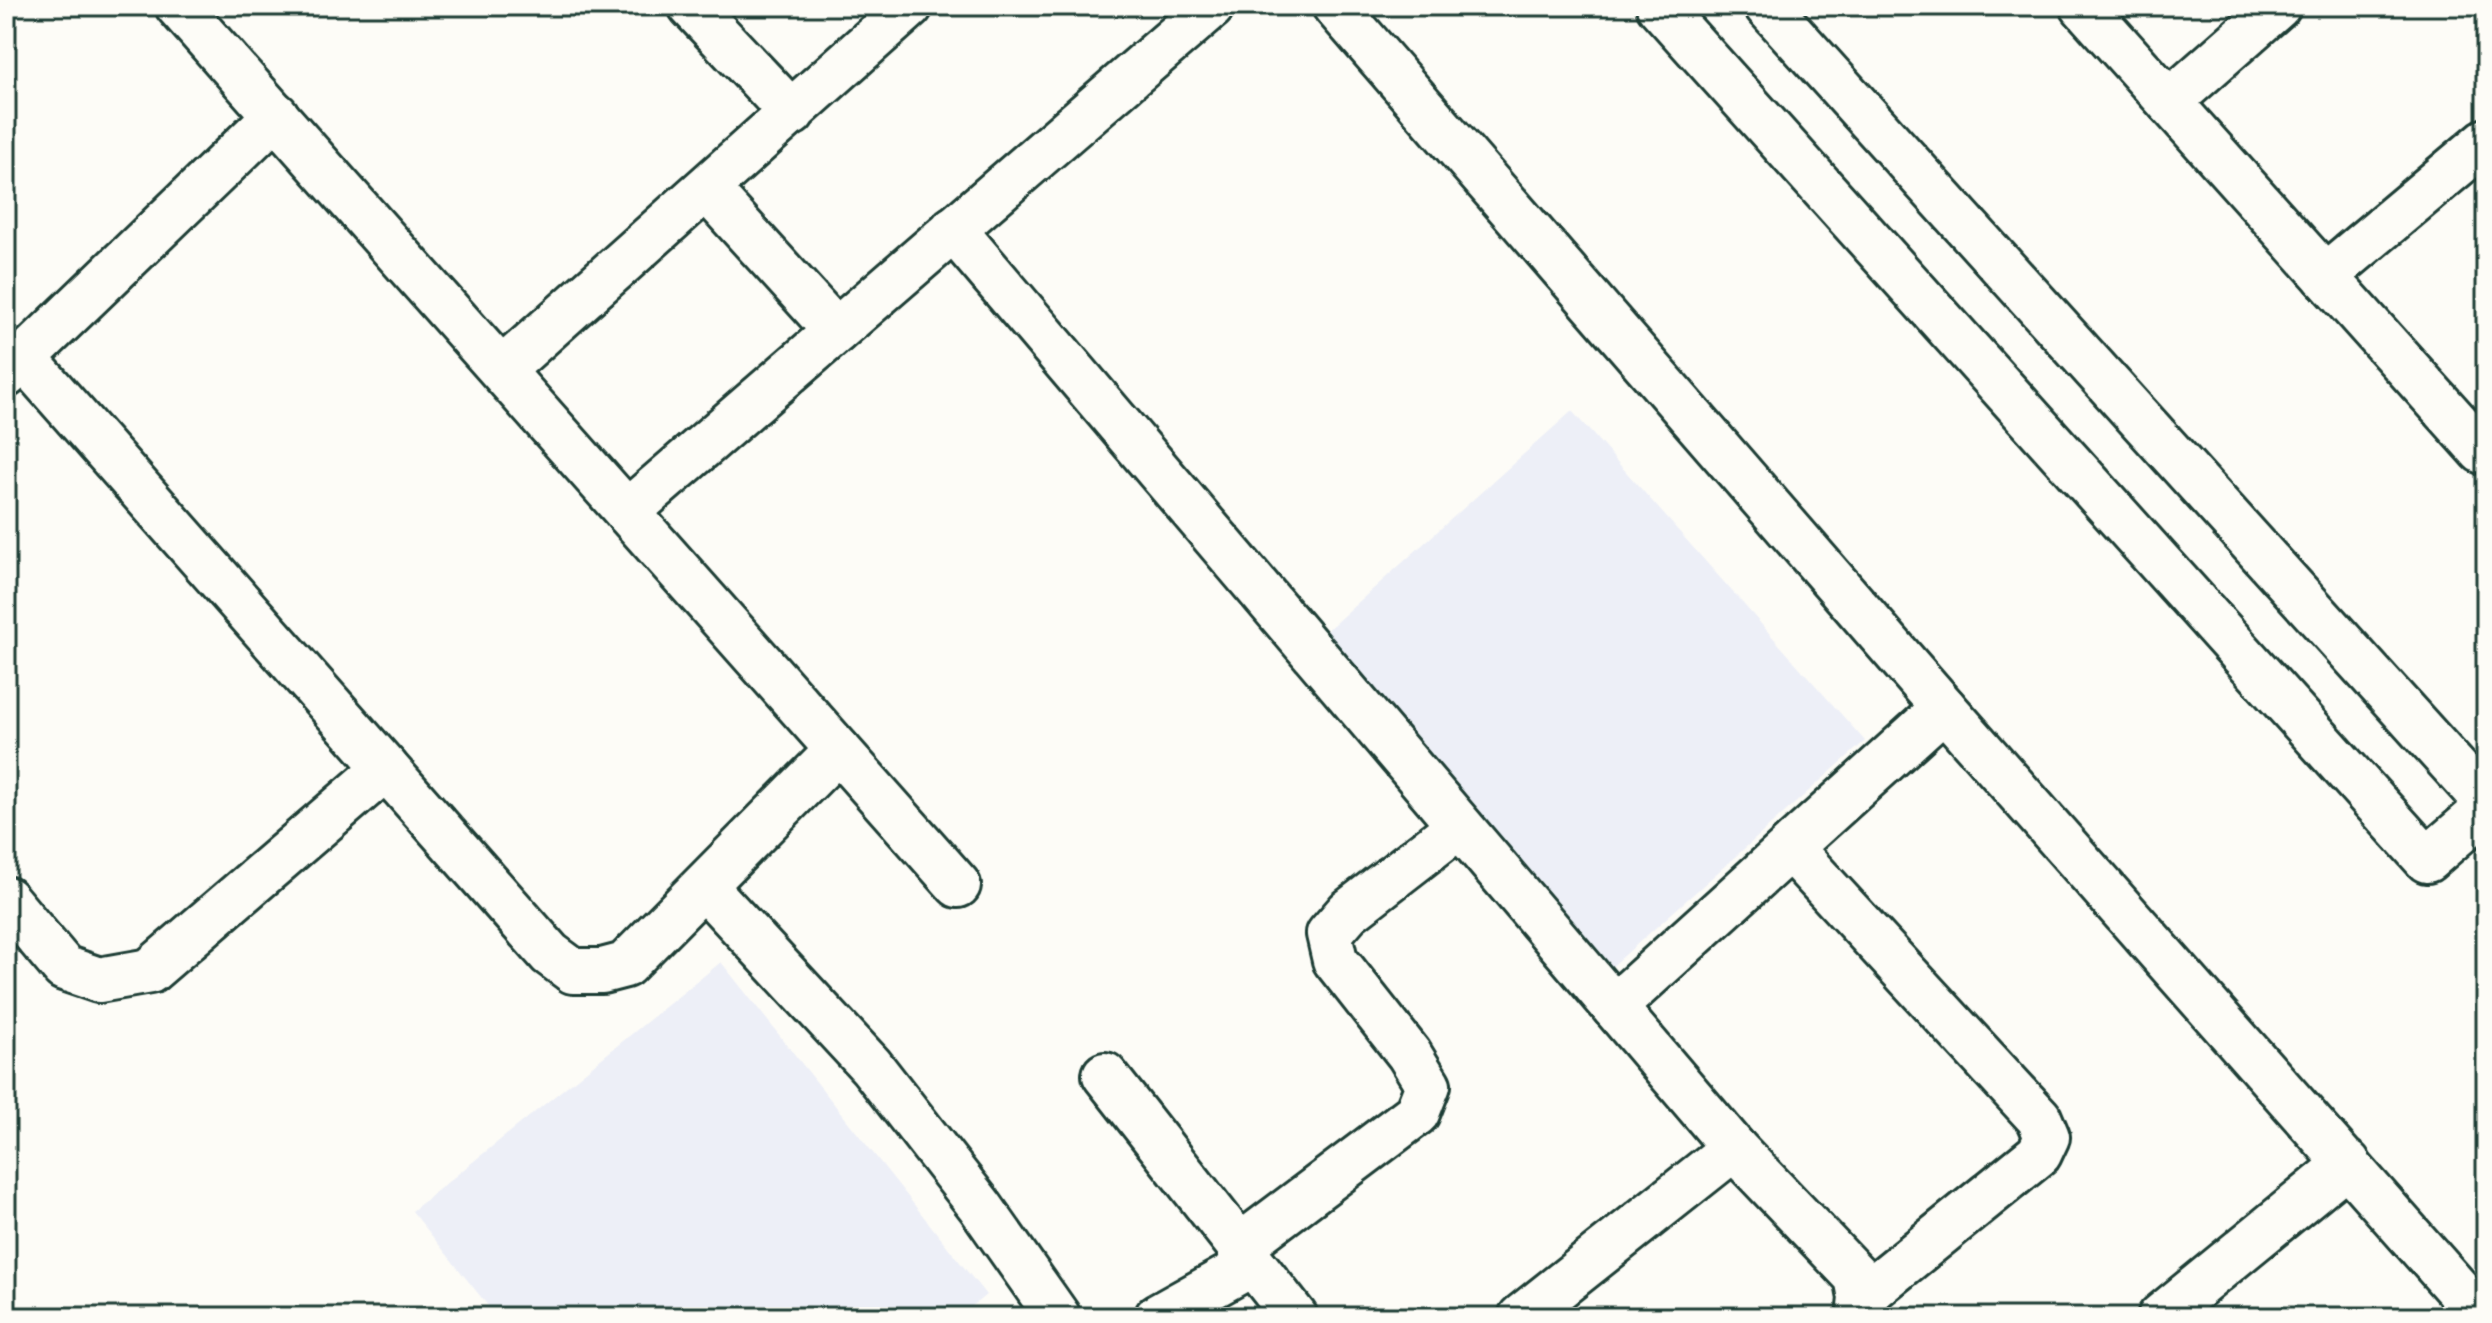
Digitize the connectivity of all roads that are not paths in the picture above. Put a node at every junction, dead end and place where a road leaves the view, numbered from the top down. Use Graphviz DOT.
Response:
graph roads {
  1 [pos="178,6"];
  2 [pos="691,6"];
  3 [pos="910,6"];
  4 [pos="1212,6"];
  5 [pos="1335,6"];
  6 [pos="1659,6"];
  7 [pos="1767,6"];
  8 [pos="2083,6"];
  9 [pos="2278,6"];
  10 [pos="2169,102"];
  11 [pos="792,113"];
  12 [pos="276,115"];
  13 [pos="2486,141"];
  14 [pos="707,189"];
  15 [pos="953,229"];
  16 [pos="2325,276"];
  17 [pos="836,331"];
  18 [pos="15,366"];
  19 [pos="502,370"];
  20 [pos="2486,448"];
  21 [pos="627,512"];
  22 [pos="1944,708"];
  23 [pos="838,750"];
  24 [pos="386,768"];
  25 [pos="2486,802"];
  26 [pos="2486,809"];
  27 [pos="1459,826"];
  28 [pos="1790,848"];
  29 [pos="958,885"];
  30 [pos="704,886"];
  31 [pos="6,899"];
  32 [pos="1614,1007"];
  33 [pos="1105,1075"];
  34 [pos="1734,1148"];
  35 [pos="2348,1163"];
  36 [pos="1246,1255"];
  37 [pos="2480,1305"];
  38 [pos="1860,1308"];
  39 [pos="1058,1317"];
  40 [pos="1157,1317"];
  41 [pos="1295,1317"];
  42 [pos="1521,1317"];
  43 [pos="2160,1317"];
  1 -- 12 [label="street"];
  2 -- 11 [label="street"];
  3 -- 11 [label="street"];
  4 -- 15 [label="street"];
  5 -- 22 [label="street"];
  6 -- 26 [label="street"];
  7 -- 25 [label="street"];
  8 -- 10 [label="street"];
  9 -- 10 [label="street"];
  10 -- 16 [label="street"];
  11 -- 14 [label="street"];
  12 -- 18 [label="street"];
  12 -- 19 [label="street"];
  13 -- 16 [label="street"];
  14 -- 17 [label="street"];
  14 -- 19 [label="street"];
  15 -- 17 [label="street"];
  15 -- 27 [label="street"];
  16 -- 20 [label="street"];
  17 -- 21 [label="street"];
  18 -- 24 [label="street"];
  19 -- 21 [label="street"];
  21 -- 23 [label="street"];
  22 -- 28 [label="street"];
  22 -- 35 [label="street"];
  23 -- 29 [label="street"];
  23 -- 30 [label="street"];
  24 -- 30 [label="street"];
  24 -- 31 [label="street"];
  27 -- 32 [label="street"];
  27 -- 36 [label="street"];
  28 -- 32 [label="street"];
  28 -- 38 [label="street"];
  30 -- 39 [label="street"];
  32 -- 34 [label="street"];
  33 -- 36 [label="street"];
  34 -- 38 [label="street"];
  34 -- 42 [label="street"];
  35 -- 37 [label="street"];
  35 -- 43 [label="street"];
  36 -- 40 [label="street"];
  36 -- 41 [label="street"];
}
